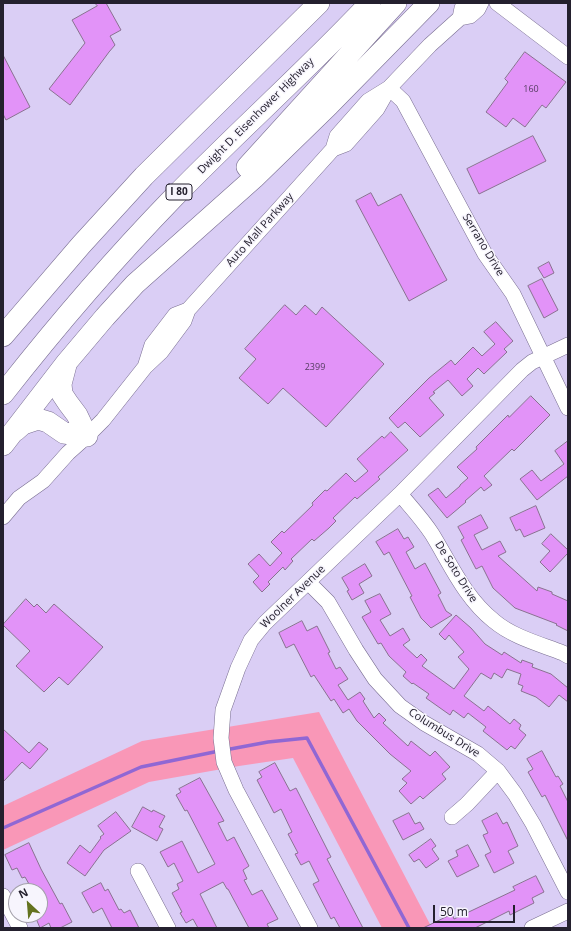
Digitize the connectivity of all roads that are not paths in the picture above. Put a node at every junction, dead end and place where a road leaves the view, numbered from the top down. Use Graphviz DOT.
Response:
graph roads {
  1 [pos="319,3"];
  2 [pos="370,3"];
  3 [pos="396,3"];
  4 [pos="429,3"];
  5 [pos="467,3"];
  6 [pos="481,3"];
  7 [pos="497,3"];
  8 [pos="460,18"];
  9 [pos="568,57"];
  10 [pos="389,88"];
  11 [pos="174,250"];
  12 [pos="3,336"];
  13 [pos="568,345"];
  14 [pos="543,357"];
  15 [pos="67,362"];
  16 [pos="3,394"];
  17 [pos="568,408"];
  18 [pos="87,436"];
  19 [pos="7,439"];
  20 [pos="400,494"];
  21 [pos="19,498"];
  22 [pos="3,504"];
  23 [pos="3,518"];
  24 [pos="308,582"];
  25 [pos="568,656"];
  26 [pos="498,771"];
  27 [pos="452,817"];
  28 [pos="138,871"];
  29 [pos="568,892"];
  30 [pos="3,896"];
  31 [pos="568,911"];
  32 [pos="20,928"];
  33 [pos="168,928"];
  34 [pos="310,928"];
  35 [pos="532,928"];
  1 -- 12 [label="highway"];
  2 -- 16 [label="highway, Dwight D. Eisenhower Highway / I 80"];
  3 -- 11 [label="highway"];
  4 -- 11 [label="highway"];
  5 -- 8 [label="street, Auto Mall Parkway"];
  6 -- 8 [label="street, Auto Mall Parkway"];
  7 -- 9 [label="street"];
  8 -- 10 [label="street, Auto Mall Parkway"];
  10 -- 14 [label="street, Serrano Drive"];
  10 -- 18 [label="street, Auto Mall Parkway"];
  11 -- 15 [label="highway"];
  13 -- 14 [label="street, Woolner Avenue"];
  14 -- 17 [label="street, Serrano Drive"];
  14 -- 20 [label="street, Woolner Avenue"];
  15 -- 18 [label="highway"];
  15 -- 19 [label="highway"];
  18 -- 19 [label="highway"];
  18 -- 21 [label="street, Auto Mall Parkway"];
  20 -- 24 [label="street, Woolner Avenue"];
  20 -- 25 [label="street, De Soto Drive"];
  21 -- 22 [label="street, Auto Mall Parkway"];
  21 -- 23 [label="street, Auto Mall Parkway"];
  24 -- 26 [label="street, Columbus Drive"];
  24 -- 34 [label="street, Woolner Avenue"];
  26 -- 27 [label="street"];
  26 -- 29 [label="street, Columbus Drive"];
  28 -- 33 [label="street"];
  30 -- 32 [label="street"];
  31 -- 35 [label="street"];
}
